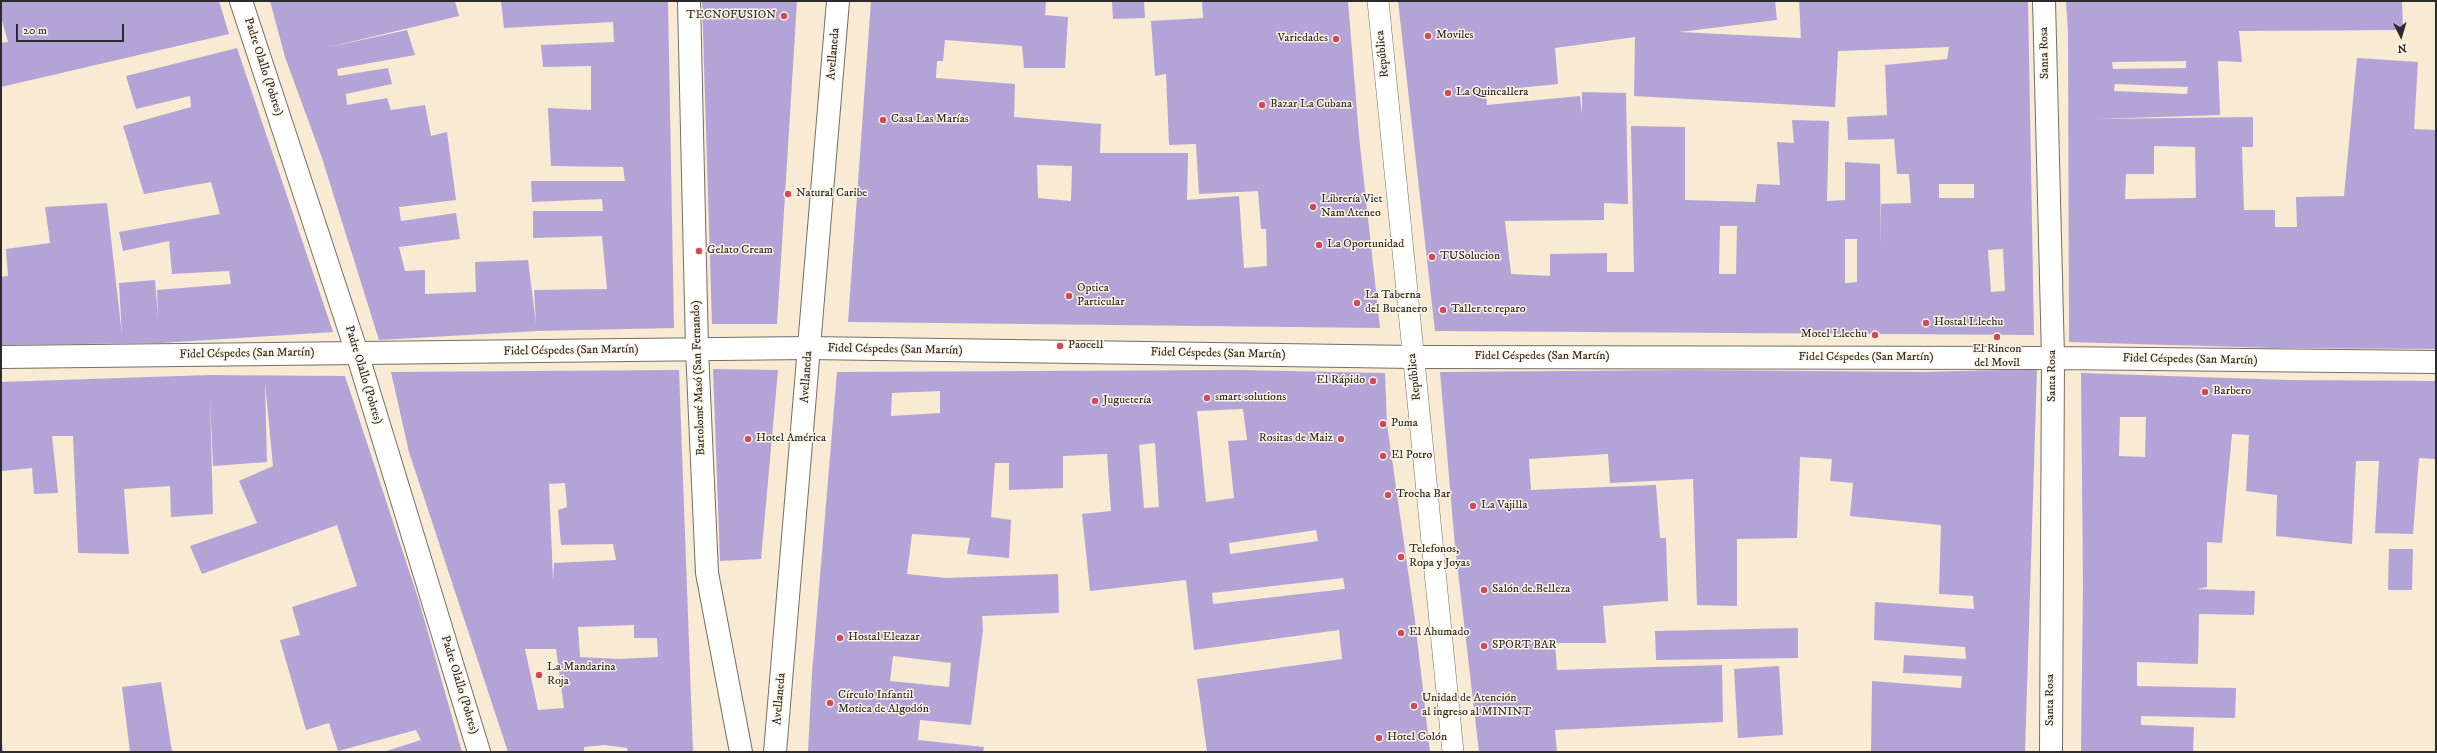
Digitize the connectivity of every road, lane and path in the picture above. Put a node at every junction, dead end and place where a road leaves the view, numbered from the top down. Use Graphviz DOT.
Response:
graph roads {
  1 [pos="241,1"];
  2 [pos="689,1"];
  3 [pos="838,1"];
  4 [pos="1378,1"];
  5 [pos="2044,1"];
  6 [pos="809,348"];
  7 [pos="697,349"];
  8 [pos="357,353"];
  9 [pos="1,357"];
  10 [pos="1413,357"];
  11 [pos="2053,358"];
  12 [pos="2436,362"];
  13 [pos="479,752"];
  14 [pos="741,752"];
  15 [pos="775,752"];
  16 [pos="1453,752"];
  17 [pos="2051,752"];
  1 -- 8 [label="street, Padre Olallo (Pobres)"];
  2 -- 7 [label="street, Bartolomé Masó (San Fernando)"];
  3 -- 6 [label="street, Avellaneda"];
  4 -- 10 [label="street, República"];
  5 -- 11 [label="street, Santa Rosa"];
  6 -- 7 [label="street, Fidel Céspedes (San Martín)"];
  6 -- 10 [label="street, Fidel Céspedes (San Martín)"];
  6 -- 15 [label="street, Avellaneda"];
  7 -- 8 [label="street, Fidel Céspedes (San Martín)"];
  7 -- 14 [label="street, Bartolomé Masó (San Fernando)"];
  8 -- 9 [label="street, Fidel Céspedes (San Martín)"];
  8 -- 13 [label="street, Padre Olallo (Pobres)"];
  10 -- 11 [label="street, Fidel Céspedes (San Martín)"];
  10 -- 16 [label="street, República"];
  11 -- 12 [label="street, Fidel Céspedes (San Martín)"];
  11 -- 17 [label="street, Santa Rosa"];
}
